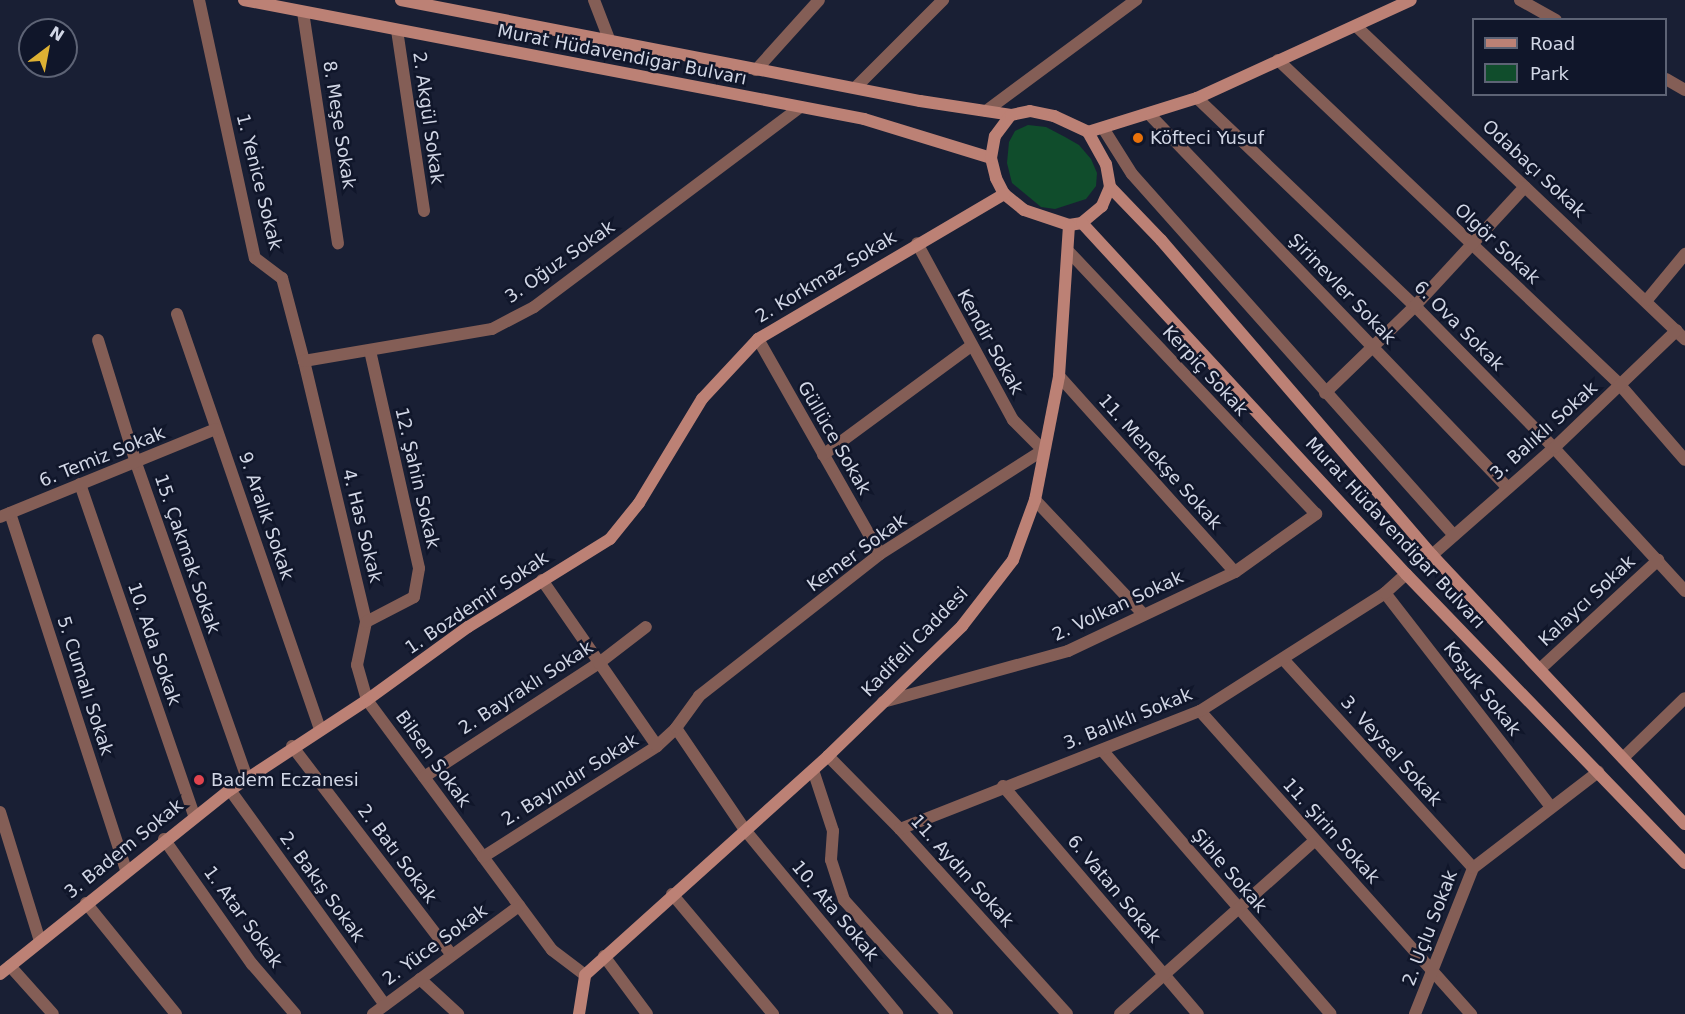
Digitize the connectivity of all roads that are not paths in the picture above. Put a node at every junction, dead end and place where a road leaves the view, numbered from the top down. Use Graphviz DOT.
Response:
graph roads {
  1 [pos="198,0"];
  2 [pos="244,0"];
  3 [pos="401,0"];
  4 [pos="594,0"];
  5 [pos="819,0"];
  6 [pos="943,0"];
  7 [pos="1136,0"];
  8 [pos="1411,0"];
  9 [pos="1520,0"];
  10 [pos="303,12"];
  11 [pos="1552,18"];
  12 [pos="1358,27"];
  13 [pos="397,30"];
  14 [pos="609,39"];
  15 [pos="1278,60"];
  16 [pos="756,70"];
  17 [pos="1667,80"];
  18 [pos="857,86"];
  19 [pos="1685,90"];
  20 [pos="1197,98"];
  21 [pos="800,107"];
  22 [pos="986,111"];
  23 [pos="1011,115"];
  24 [pos="1150,115"];
  25 [pos="1103,128"];
  26 [pos="1088,132"];
  27 [pos="991,158"];
  28 [pos="1110,187"];
  29 [pos="1526,187"];
  30 [pos="1004,194"];
  31 [pos="424,211"];
  32 [pos="1082,223"];
  33 [pos="1069,225"];
  34 [pos="338,243"];
  35 [pos="917,243"];
  36 [pos="1473,246"];
  37 [pos="1069,252"];
  38 [pos="1685,254"];
  39 [pos="1647,300"];
  40 [pos="1415,306"];
  41 [pos="177,314"];
  42 [pos="1681,335"];
  43 [pos="758,339"];
  44 [pos="98,340"];
  45 [pos="971,346"];
  46 [pos="1373,349"];
  47 [pos="370,350"];
  48 [pos="304,361"];
  49 [pos="1059,375"];
  50 [pos="1620,386"];
  51 [pos="1325,393"];
  52 [pos="216,429"];
  53 [pos="1554,448"];
  54 [pos="1043,450"];
  55 [pos="823,455"];
  56 [pos="1685,460"];
  57 [pos="136,463"];
  58 [pos="80,484"];
  59 [pos="1508,488"];
  60 [pos="1035,500"];
  61 [pos="1316,514"];
  62 [pos="5,515"];
  63 [pos="1454,535"];
  64 [pos="610,539"];
  65 [pos="880,554"];
  66 [pos="1432,555"];
  67 [pos="1658,560"];
  68 [pos="1235,572"];
  69 [pos="1406,574"];
  70 [pos="542,580"];
  71 [pos="1685,591"];
  72 [pos="1385,593"];
  73 [pos="1143,614"];
  74 [pos="366,621"];
  75 [pos="646,627"];
  76 [pos="1283,659"];
  77 [pos="599,663"];
  78 [pos="1540,669"];
  79 [pos="1685,699"];
  80 [pos="367,700"];
  81 [pos="883,702"];
  82 [pos="1200,711"];
  83 [pos="676,728"];
  84 [pos="320,730"];
  85 [pos="292,746"];
  86 [pos="657,746"];
  87 [pos="1102,750"];
  88 [pos="828,756"];
  89 [pos="1623,758"];
  90 [pos="813,770"];
  91 [pos="1598,772"];
  92 [pos="424,777"];
  93 [pos="247,778"];
  94 [pos="1003,786"];
  95 [pos="230,790"];
  96 [pos="1551,807"];
  97 [pos="0,812"];
  98 [pos="194,816"];
  99 [pos="1685,824"];
  100 [pos="900,829"];
  101 [pos="745,830"];
  102 [pos="164,839"];
  103 [pos="1315,840"];
  104 [pos="483,857"];
  105 [pos="1685,863"];
  106 [pos="1473,868"];
  107 [pos="126,870"];
  108 [pos="672,894"];
  109 [pos="86,903"];
  110 [pos="519,906"];
  111 [pos="1237,909"];
  112 [pos="40,941"];
  113 [pos="452,956"];
  114 [pos="604,956"];
  115 [pos="5,970"];
  116 [pos="585,975"];
  117 [pos="1162,975"];
  118 [pos="1434,975"];
  119 [pos="420,979"];
  120 [pos="385,1005"];
  121 [pos="53,1014"];
  122 [pos="176,1014"];
  123 [pos="295,1014"];
  124 [pos="373,1014"];
  125 [pos="458,1014"];
  126 [pos="579,1014"];
  127 [pos="647,1014"];
  128 [pos="773,1014"];
  129 [pos="897,1014"];
  130 [pos="947,1014"];
  131 [pos="1066,1014"];
  132 [pos="1120,1014"];
  133 [pos="1198,1014"];
  134 [pos="1331,1014"];
  135 [pos="1415,1014"];
  136 [pos="1472,1014"];
  1 -- 48 [label="street, 1. Yenice Sokak"];
  2 -- 10 [label="main road, Murat Hüdavendigar Bulvarı"];
  3 -- 14 [label="main road, Murat Hüdavendigar Bulvarı"];
  4 -- 14 [label="street"];
  5 -- 16 [label="street"];
  6 -- 18 [label="street"];
  7 -- 22 [label="street"];
  8 -- 12 [label="main road"];
  9 -- 11 [label="street"];
  10 -- 13 [label="main road, Murat Hüdavendigar Bulvarı"];
  10 -- 34 [label="street, 8. Meşe Sokak"];
  12 -- 15 [label="main road"];
  12 -- 29 [label="street, Odabaçı Sokak"];
  13 -- 21 [label="main road, Murat Hüdavendigar Bulvarı"];
  13 -- 31 [label="street, 2. Akgül Sokak"];
  14 -- 16 [label="main road, Murat Hüdavendigar Bulvarı"];
  15 -- 20 [label="main road"];
  15 -- 36 [label="street, Olgör Sokak"];
  16 -- 18 [label="main road, Murat Hüdavendigar Bulvarı"];
  17 -- 19 [label="street"];
  18 -- 22 [label="main road, Murat Hüdavendigar Bulvarı"];
  20 -- 24 [label="main road"];
  20 -- 40 [label="street, 6. Ova Sokak"];
  21 -- 27 [label="main road, Murat Hüdavendigar Bulvarı"];
  21 -- 47 [label="street, 3. Oğuz Sokak"];
  22 -- 23 [label="main road, Murat Hüdavendigar Bulvarı"];
  23 -- 26 [label="main road"];
  23 -- 27 [label="main road"];
  24 -- 25 [label="main road"];
  24 -- 46 [label="street, Şirinevler Sokak"];
  25 -- 26 [label="main road"];
  25 -- 51 [label="street"];
  26 -- 28 [label="main road"];
  27 -- 30 [label="main road"];
  28 -- 32 [label="main road"];
  28 -- 66 [label="main road, Murat Hüdavendigar Bulvarı"];
  29 -- 36 [label="street"];
  29 -- 39 [label="street, Odabaçı Sokak"];
  30 -- 33 [label="main road"];
  30 -- 35 [label="main road, 2. Korkmaz Sokak"];
  32 -- 33 [label="main road"];
  32 -- 69 [label="main road, Murat Hüdavendigar Bulvarı"];
  33 -- 37 [label="main road, Kadifeli Caddesi"];
  35 -- 43 [label="main road, 2. Korkmaz Sokak"];
  35 -- 45 [label="street, Kendir Sokak"];
  36 -- 40 [label="street"];
  36 -- 50 [label="street, Olgör Sokak"];
  37 -- 49 [label="main road, Kadifeli Caddesi"];
  37 -- 61 [label="street, Kerpiç Sokak"];
  38 -- 39 [label="street"];
  39 -- 42 [label="street, Odabaçı Sokak"];
  40 -- 46 [label="street"];
  40 -- 53 [label="street, 6. Ova Sokak"];
  41 -- 52 [label="street, 9. Aralık Sokak"];
  42 -- 50 [label="street, 3. Balıklı Sokak"];
  43 -- 55 [label="street, Güllüce Sokak"];
  43 -- 64 [label="main road, 2. Korkmaz Sokak"];
  44 -- 57 [label="street, 15. Çakmak Sokak"];
  45 -- 54 [label="street, Kendir Sokak"];
  45 -- 55 [label="street"];
  46 -- 51 [label="street"];
  46 -- 59 [label="street, Şirinevler Sokak"];
  47 -- 48 [label="street, 3. Oğuz Sokak"];
  47 -- 74 [label="street, 12. Şahin Sokak"];
  48 -- 74 [label="street, 4. Has Sokak"];
  49 -- 54 [label="main road, Kadifeli Caddesi"];
  49 -- 68 [label="street, 11. Menekşe Sokak"];
  50 -- 53 [label="street, 3. Balıklı Sokak"];
  50 -- 56 [label="street, Olgör Sokak"];
  51 -- 63 [label="street"];
  52 -- 57 [label="street, 6. Temiz Sokak"];
  52 -- 84 [label="street, 9. Aralık Sokak"];
  53 -- 59 [label="street, 3. Balıklı Sokak"];
  53 -- 67 [label="street, 6. Ova Sokak"];
  54 -- 60 [label="main road, Kadifeli Caddesi"];
  54 -- 65 [label="street, Kemer Sokak"];
  55 -- 65 [label="street, Güllüce Sokak"];
  57 -- 58 [label="street, 6. Temiz Sokak"];
  57 -- 93 [label="street, 15. Çakmak Sokak"];
  58 -- 62 [label="street, 6. Temiz Sokak"];
  58 -- 98 [label="street, 10. Ada Sokak"];
  59 -- 63 [label="street, 3. Balıklı Sokak"];
  60 -- 73 [label="street"];
  60 -- 81 [label="main road, Kadifeli Caddesi"];
  61 -- 68 [label="street, 2. Volkan Sokak"];
  62 -- 107 [label="street, 5. Cumalı Sokak"];
  63 -- 66 [label="street, 3. Balıklı Sokak"];
  64 -- 70 [label="main road, 1. Bozdemir Sokak"];
  65 -- 83 [label="street, Kemer Sokak"];
  66 -- 78 [label="main road, Murat Hüdavendigar Bulvarı"];
  67 -- 71 [label="street, 6. Ova Sokak"];
  67 -- 78 [label="street, Kalaycı Sokak"];
  68 -- 73 [label="street, 2. Volkan Sokak"];
  69 -- 72 [label="street, 3. Balıklı Sokak"];
  69 -- 91 [label="main road, Murat Hüdavendigar Bulvarı"];
  70 -- 77 [label="street, 2. Bayındır Sokak"];
  70 -- 80 [label="main road, 1. Bozdemir Sokak"];
  72 -- 76 [label="street, 3. Balıklı Sokak"];
  72 -- 96 [label="street, Koşuk Sokak"];
  73 -- 81 [label="street, 2. Volkan Sokak"];
  74 -- 80 [label="street, 4. Has Sokak"];
  75 -- 77 [label="street, 2. Bayraklı Sokak"];
  76 -- 82 [label="street, 3. Balıklı Sokak"];
  76 -- 106 [label="street, 3. Veysel Sokak"];
  77 -- 86 [label="street, 2. Bayındır Sokak"];
  77 -- 92 [label="street, 2. Bayraklı Sokak"];
  78 -- 89 [label="main road, Murat Hüdavendigar Bulvarı"];
  79 -- 89 [label="street"];
  80 -- 84 [label="main road, 3. Badem Sokak"];
  80 -- 92 [label="street, Bilsen Sokak"];
  81 -- 88 [label="main road, Kadifeli Caddesi"];
  82 -- 87 [label="street, 3. Balıklı Sokak"];
  82 -- 103 [label="street, 11. Şirin Sokak"];
  83 -- 86 [label="street, Kemer Sokak"];
  83 -- 101 [label="street, 10. Ata Sokak"];
  84 -- 85 [label="main road, 3. Badem Sokak"];
  85 -- 93 [label="main road, 3. Badem Sokak"];
  85 -- 113 [label="street, 2. Batı Sokak"];
  86 -- 104 [label="street, 2. Bayındır Sokak"];
  87 -- 94 [label="street, 3. Balıklı Sokak"];
  87 -- 111 [label="street, Şible Sokak"];
  88 -- 90 [label="main road, Kadifeli Caddesi"];
  88 -- 100 [label="street, 11. Aydın Sokak"];
  89 -- 99 [label="main road, Murat Hüdavendigar Bulvarı"];
  90 -- 101 [label="main road, Kadifeli Caddesi"];
  90 -- 130 [label="street"];
  91 -- 96 [label="street, 2. Uçlu Sokak"];
  91 -- 105 [label="main road, Murat Hüdavendigar Bulvarı"];
  92 -- 104 [label="street, Bilsen Sokak"];
  93 -- 95 [label="main road, 3. Badem Sokak"];
  94 -- 100 [label="street, 3. Balıklı Sokak"];
  94 -- 117 [label="street, 6. Vatan Sokak"];
  95 -- 98 [label="main road, 3. Badem Sokak"];
  95 -- 120 [label="street, 2. Bakış Sokak"];
  96 -- 106 [label="street, 2. Uçlu Sokak"];
  97 -- 112 [label="street"];
  98 -- 102 [label="main road, 3. Badem Sokak"];
  100 -- 131 [label="street, 11. Aydın Sokak"];
  101 -- 108 [label="main road, Kadifeli Caddesi"];
  101 -- 129 [label="street, 10. Ata Sokak"];
  102 -- 107 [label="main road, 3. Badem Sokak"];
  102 -- 123 [label="street, 1. Atar Sokak"];
  103 -- 111 [label="street"];
  103 -- 118 [label="street, 11. Şirin Sokak"];
  104 -- 110 [label="street, Bilsen Sokak"];
  106 -- 118 [label="street, 2. Uçlu Sokak"];
  107 -- 109 [label="main road, 3. Badem Sokak"];
  108 -- 114 [label="main road, Kadifeli Caddesi"];
  108 -- 128 [label="street"];
  109 -- 112 [label="main road, 3. Badem Sokak"];
  109 -- 122 [label="street"];
  110 -- 113 [label="street, 2. Yüce Sokak"];
  110 -- 116 [label="street, Bilsen Sokak"];
  111 -- 117 [label="street"];
  111 -- 134 [label="street, Şible Sokak"];
  112 -- 115 [label="main road, 3. Badem Sokak"];
  113 -- 119 [label="street, 2. Yüce Sokak"];
  114 -- 116 [label="main road, Kadifeli Caddesi"];
  114 -- 127 [label="street"];
  115 -- 121 [label="street"];
  116 -- 126 [label="main road"];
  117 -- 132 [label="street"];
  117 -- 133 [label="street, 6. Vatan Sokak"];
  118 -- 135 [label="street, 2. Uçlu Sokak"];
  118 -- 136 [label="street, 11. Şirin Sokak"];
  119 -- 120 [label="street, 2. Yüce Sokak"];
  119 -- 125 [label="street"];
  120 -- 124 [label="street, 2. Yüce Sokak"];
}
